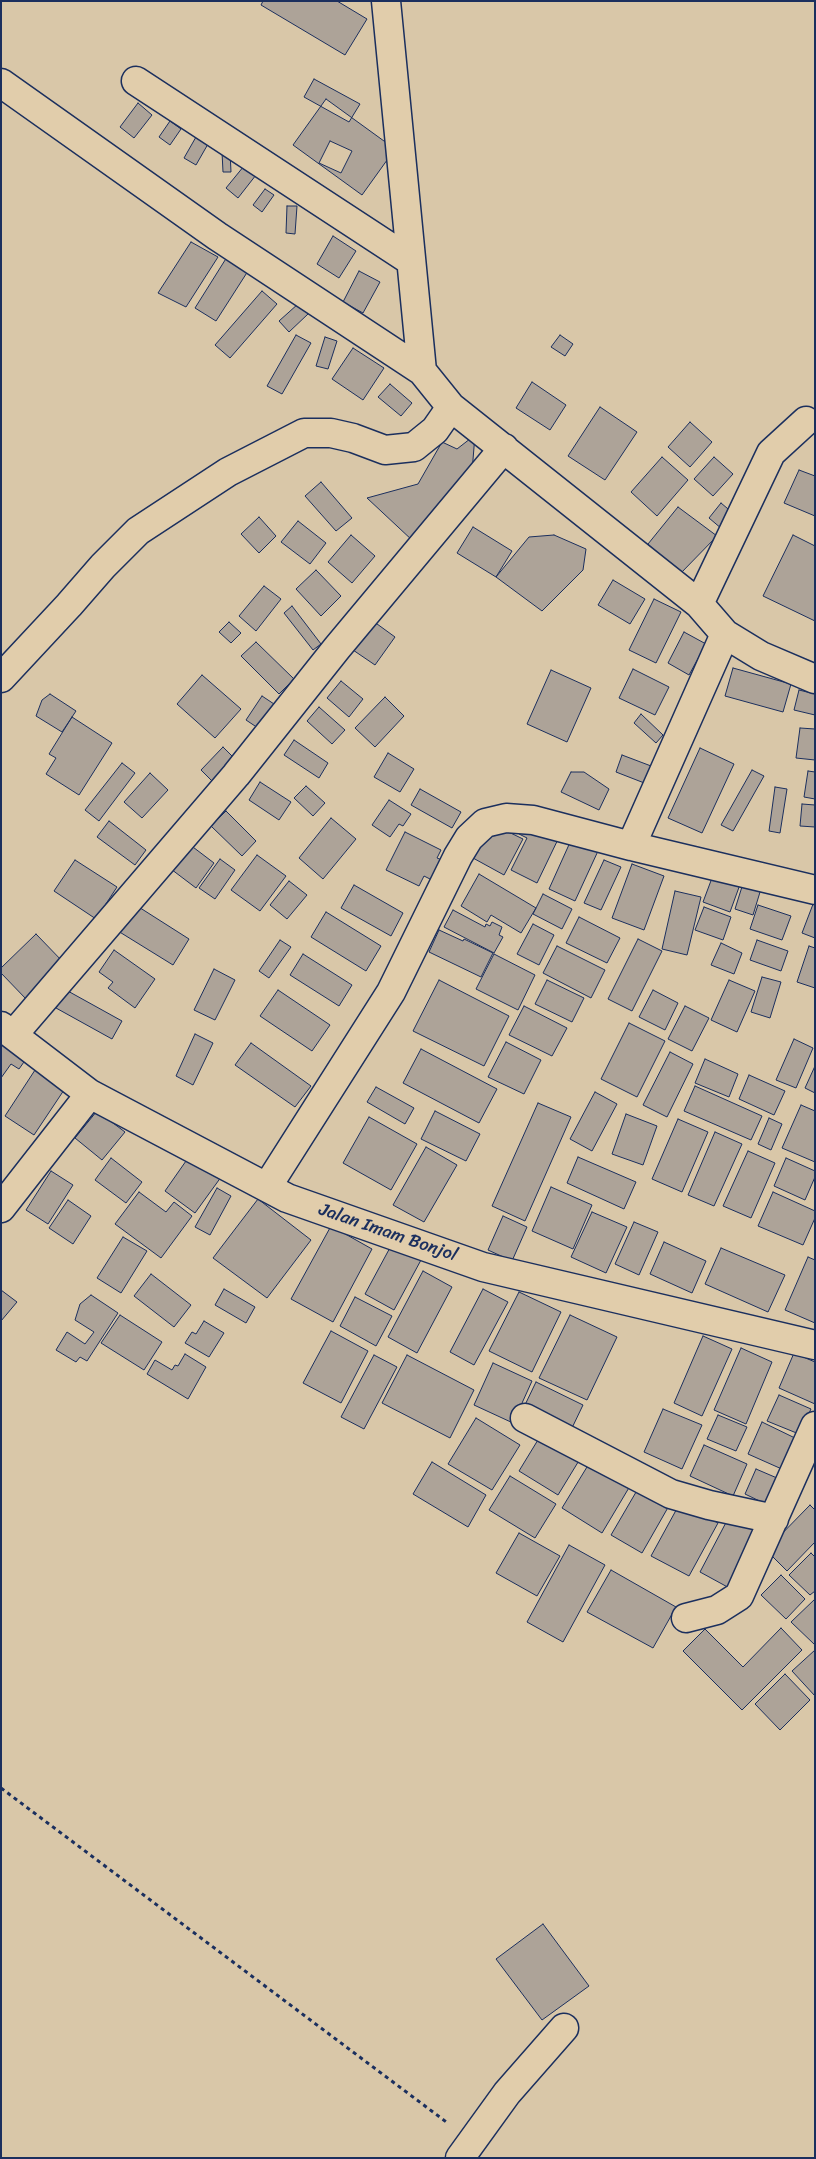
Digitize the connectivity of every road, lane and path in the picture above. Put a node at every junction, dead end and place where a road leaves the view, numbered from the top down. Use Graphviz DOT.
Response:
graph roads {
  1 [pos="386,1"];
  2 [pos="136,81"];
  3 [pos="1,83"];
  4 [pos="411,261"];
  5 [pos="422,370"];
  6 [pos="451,407"];
  7 [pos="806,421"];
  8 [pos="504,448"];
  9 [pos="699,604"];
  10 [pos="725,634"];
  11 [pos="1,678"];
  12 [pos="815,678"];
  13 [pos="631,846"];
  14 [pos="815,890"];
  15 [pos="7,1030"];
  16 [pos="90,1094"];
  17 [pos="267,1187"];
  18 [pos="1,1208"];
  19 [pos="815,1346"];
  20 [pos="525,1418"];
  21 [pos="815,1426"];
  22 [pos="774,1519"];
  23 [pos="686,1618"];
  24 [pos="1,1788"];
  25 [pos="564,2028"];
  26 [pos="466,2149"];
  1 -- 4 [label="street"];
  2 -- 4 [label="street"];
  3 -- 5 [label="street"];
  4 -- 5 [label="street"];
  5 -- 6 [label="street"];
  6 -- 8 [label="street"];
  6 -- 11 [label="street"];
  7 -- 9 [label="street"];
  8 -- 9 [label="street"];
  8 -- 15 [label="street"];
  9 -- 10 [label="street"];
  10 -- 12 [label="street"];
  10 -- 13 [label="street"];
  13 -- 14 [label="street"];
  13 -- 17 [label="street"];
  15 -- 16 [label="street, Jalan Imam Bonjol"];
  16 -- 17 [label="street, Jalan Imam Bonjol"];
  16 -- 18 [label="street"];
  17 -- 19 [label="street, Jalan Imam Bonjol"];
  20 -- 22 [label="street"];
  21 -- 22 [label="street"];
  22 -- 23 [label="street"];
  24 -- 26 [label="path"];
  25 -- 26 [label="street"];
}
